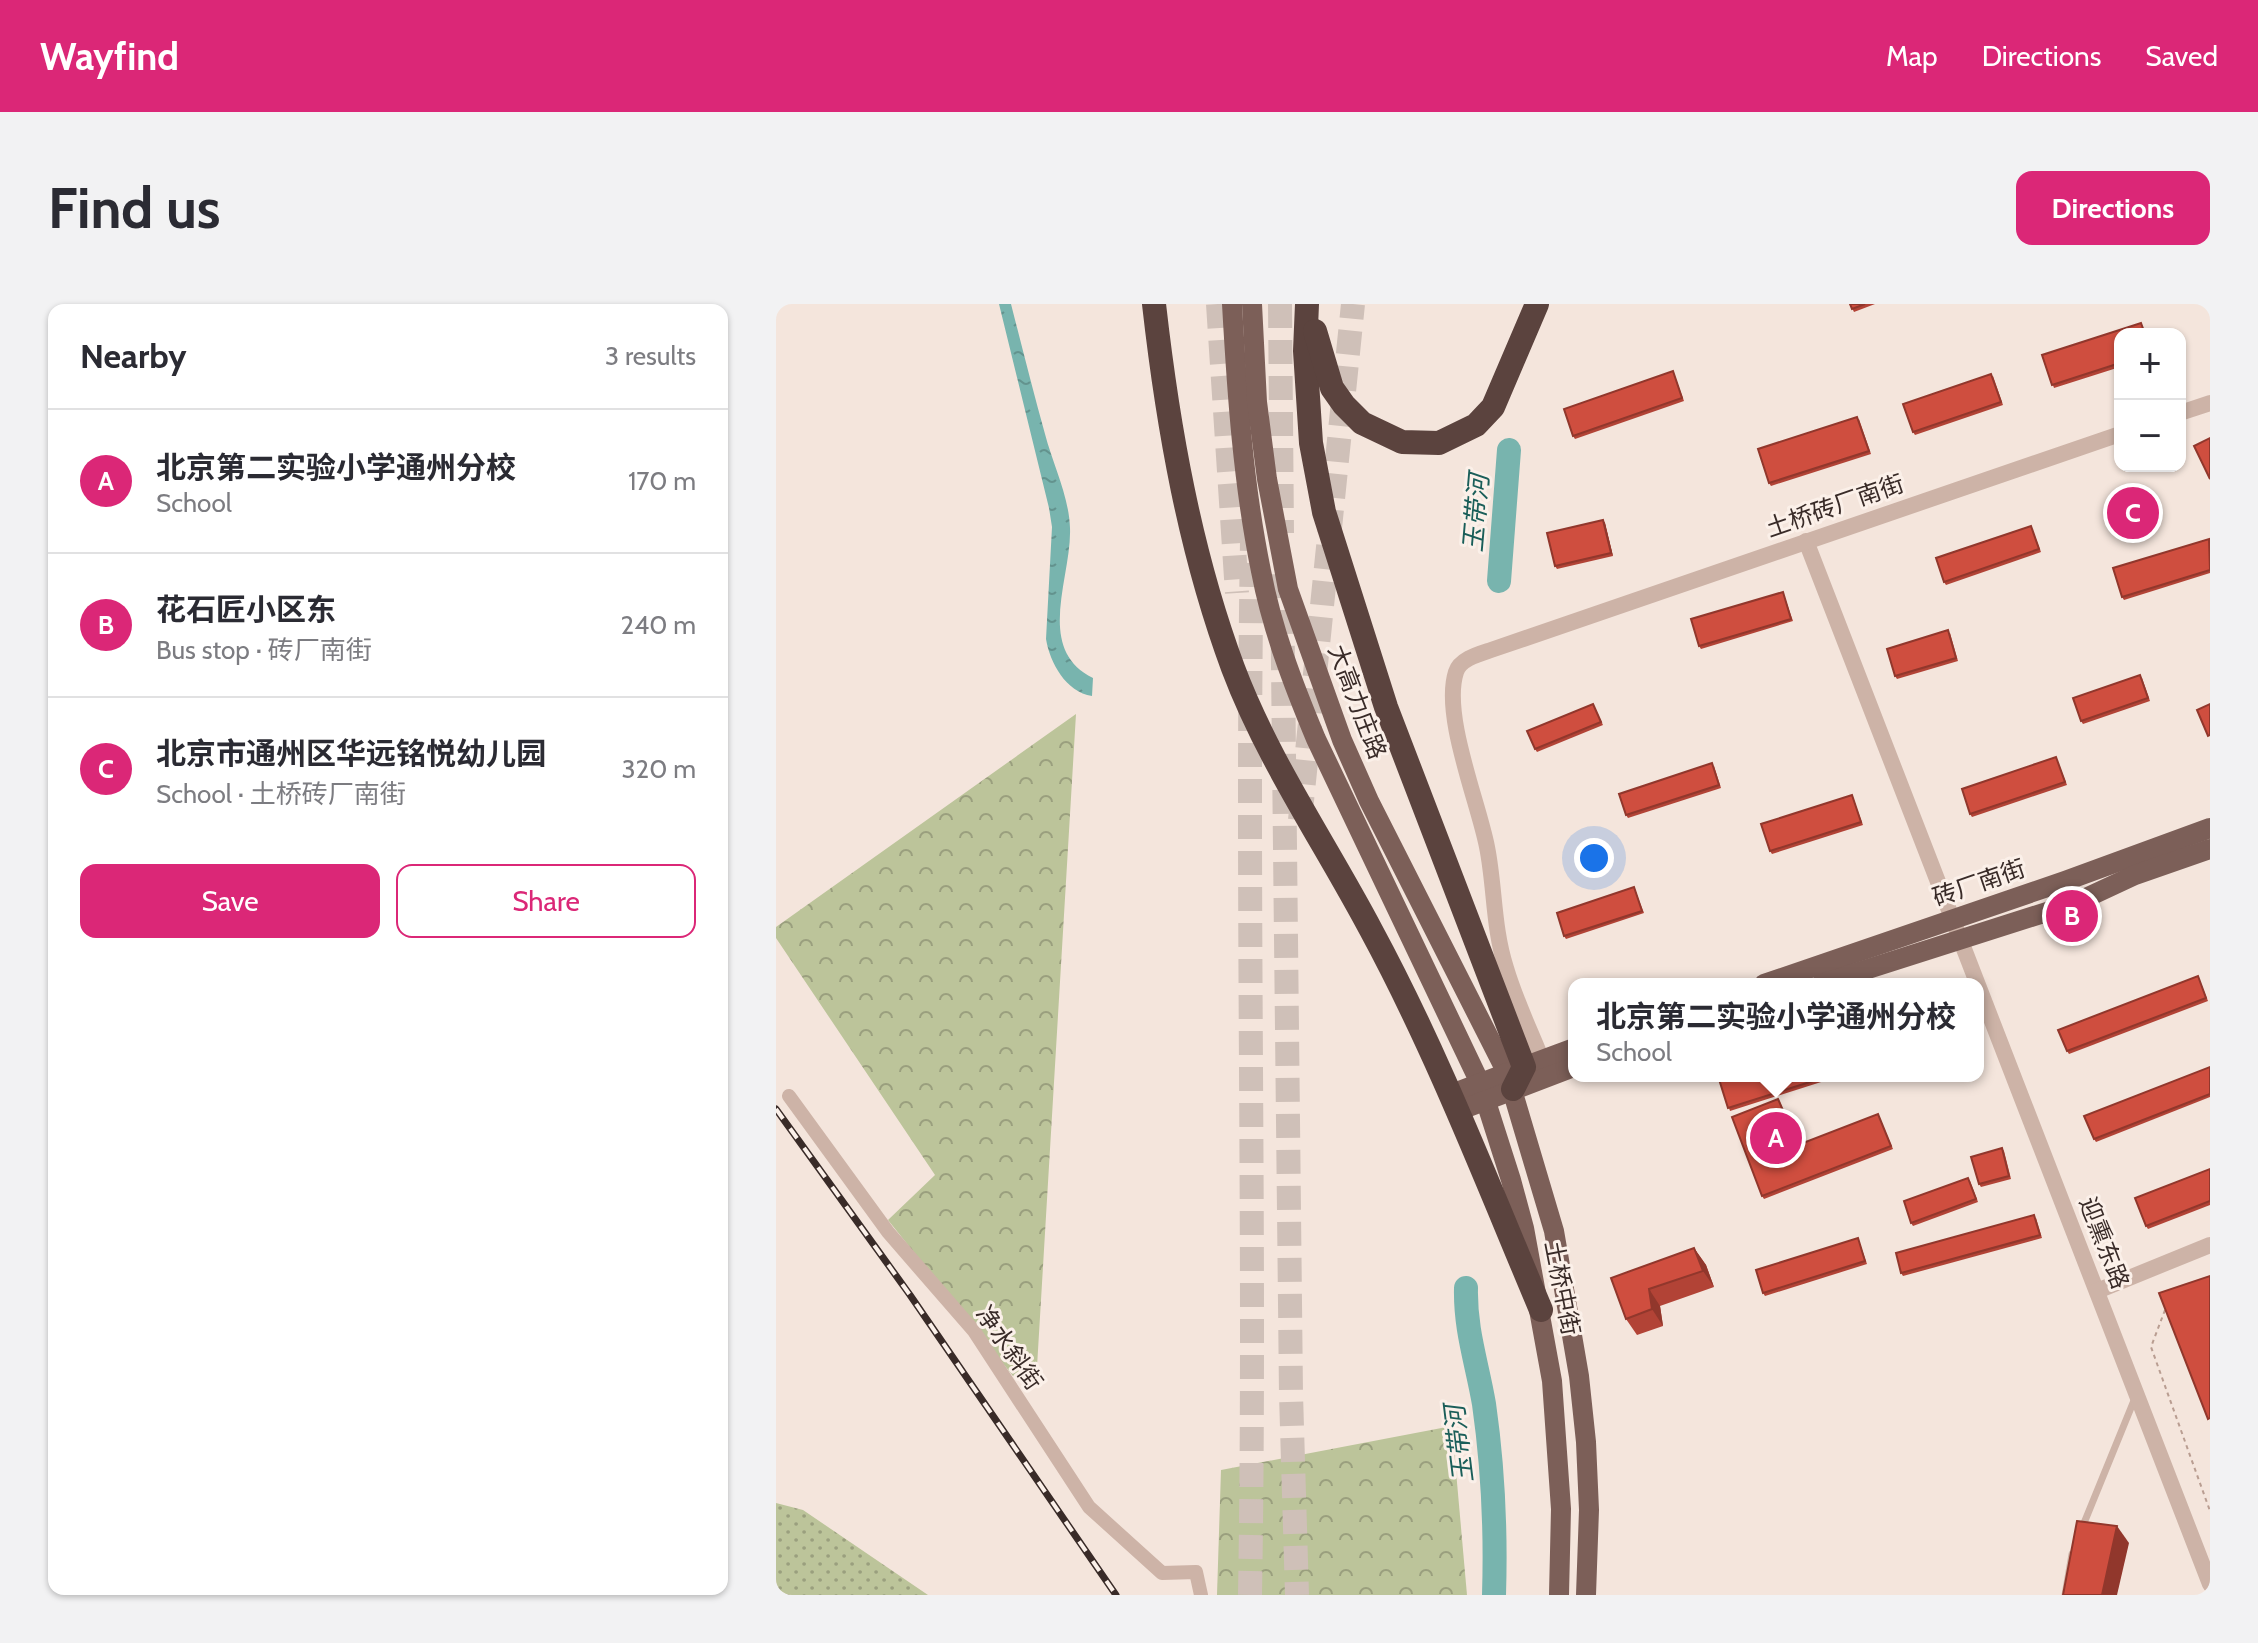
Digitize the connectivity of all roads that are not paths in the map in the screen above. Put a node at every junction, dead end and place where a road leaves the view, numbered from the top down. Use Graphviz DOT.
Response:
graph roads {
  1 [pos="1154,304"];
  2 [pos="1232,304"];
  3 [pos="1252,304"];
  4 [pos="1310,304"];
  5 [pos="1537,304"];
  6 [pos="2210,403"];
  7 [pos="2186,411"];
  8 [pos="2114,436"];
  9 [pos="1806,541"];
  10 [pos="2210,828"];
  11 [pos="2210,849"];
  12 [pos="1954,919"];
  13 [pos="1961,939"];
  14 [pos="1782,978"];
  15 [pos="1840,978"];
  16 [pos="1976,978"];
  17 [pos="1984,999"];
  18 [pos="1568,1051"];
  19 [pos="1568,1068"];
  20 [pos="1522,1072"];
  21 [pos="1483,1091"];
  22 [pos="789,1096"];
  23 [pos="1454,1102"];
  24 [pos="2210,1245"];
  25 [pos="2097,1291"];
  26 [pos="1541,1310"];
  27 [pos="2135,1396"];
  28 [pos="2080,1535"];
  29 [pos="2074,1549"];
  30 [pos="2205,1556"];
  31 [pos="2210,1584"];
  32 [pos="1201,1595"];
  33 [pos="1559,1595"];
  34 [pos="1586,1595"];
  35 [pos="2065,1595"];
  1 -- 23 [label="highway"];
  2 -- 21 [label="main road, 大高力庄路"];
  3 -- 20 [label="main road, 大高力庄路"];
  4 -- 5 [label="highway"];
  4 -- 20 [label="highway"];
  6 -- 7 [label="street"];
  8 -- 9 [label="street, 土桥砖厂南街"];
  9 -- 12 [label="street, 迎熏东路"];
  9 -- 20 [label="street, 土桥砖厂南街"];
  10 -- 12 [label="main road, 砖厂南街"];
  11 -- 13 [label="main road, 砖厂南街"];
  12 -- 13 [label="street, 迎熏东路"];
  12 -- 14 [label="main road, 砖厂南街"];
  13 -- 15 [label="main road, 砖厂南街"];
  13 -- 16 [label="street, 迎熏东路"];
  17 -- 25 [label="street, 迎熏东路"];
  18 -- 20 [label="main road"];
  19 -- 20 [label="main road"];
  20 -- 21 [label="main road"];
  20 -- 34 [label="main road, 大高力庄路"];
  21 -- 23 [label="main road"];
  21 -- 26 [label="main road, 土桥中街"];
  22 -- 32 [label="street, 净水斜街"];
  23 -- 26 [label="highway"];
  24 -- 25 [label="street"];
  25 -- 27 [label="street, 迎熏东路"];
  26 -- 33 [label="main road, 土桥中街"];
  27 -- 28 [label="lane"];
  27 -- 30 [label="street, 迎熏东路"];
  29 -- 35 [label="lane"];
  30 -- 31 [label="street, 迎熏东路"];
}
